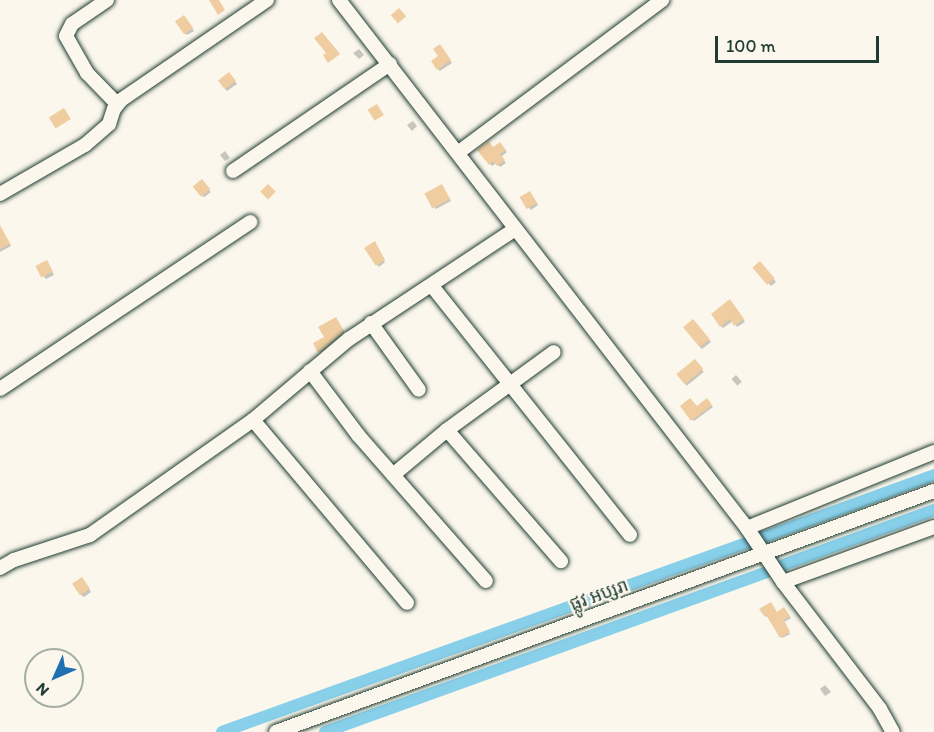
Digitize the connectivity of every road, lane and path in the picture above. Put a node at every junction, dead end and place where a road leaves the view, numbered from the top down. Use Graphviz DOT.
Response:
graph roads {
  1 [pos="107,0"];
  2 [pos="267,0"];
  3 [pos="339,0"];
  4 [pos="662,0"];
  5 [pos="390,64"];
  6 [pos="117,104"];
  7 [pos="459,152"];
  8 [pos="234,171"];
  9 [pos="0,194"];
  10 [pos="250,222"];
  11 [pos="515,230"];
  12 [pos="432,286"];
  13 [pos="371,323"];
  14 [pos="554,352"];
  15 [pos="310,371"];
  16 [pos="511,383"];
  17 [pos="0,390"];
  18 [pos="419,390"];
  19 [pos="253,420"];
  20 [pos="447,430"];
  21 [pos="934,452"];
  22 [pos="393,475"];
  23 [pos="934,491"];
  24 [pos="934,527"];
  25 [pos="747,528"];
  26 [pos="630,535"];
  27 [pos="765,553"];
  28 [pos="561,561"];
  29 [pos="0,568"];
  30 [pos="486,581"];
  31 [pos="783,582"];
  32 [pos="407,603"];
  33 [pos="276,732"];
  34 [pos="893,732"];
  1 -- 6 [label="street"];
  2 -- 6 [label="street"];
  3 -- 5 [label="street"];
  4 -- 7 [label="street"];
  5 -- 7 [label="street"];
  5 -- 8 [label="street"];
  6 -- 9 [label="street"];
  7 -- 11 [label="street"];
  10 -- 17 [label="street"];
  11 -- 12 [label="street"];
  11 -- 25 [label="street"];
  12 -- 13 [label="street"];
  12 -- 16 [label="street"];
  13 -- 15 [label="street"];
  13 -- 18 [label="street"];
  14 -- 16 [label="street"];
  15 -- 19 [label="street"];
  15 -- 22 [label="street"];
  16 -- 20 [label="street"];
  16 -- 26 [label="street"];
  19 -- 29 [label="street"];
  19 -- 32 [label="street"];
  20 -- 22 [label="street"];
  20 -- 28 [label="street"];
  21 -- 25 [label="street"];
  22 -- 30 [label="street"];
  23 -- 27 [label="street, ផ្លូវ អប្សរា"];
  24 -- 31 [label="street"];
  25 -- 27 [label="street"];
  27 -- 31 [label="street"];
  27 -- 33 [label="street, ផ្លូវ អប្សរា"];
  31 -- 34 [label="street"];
}
